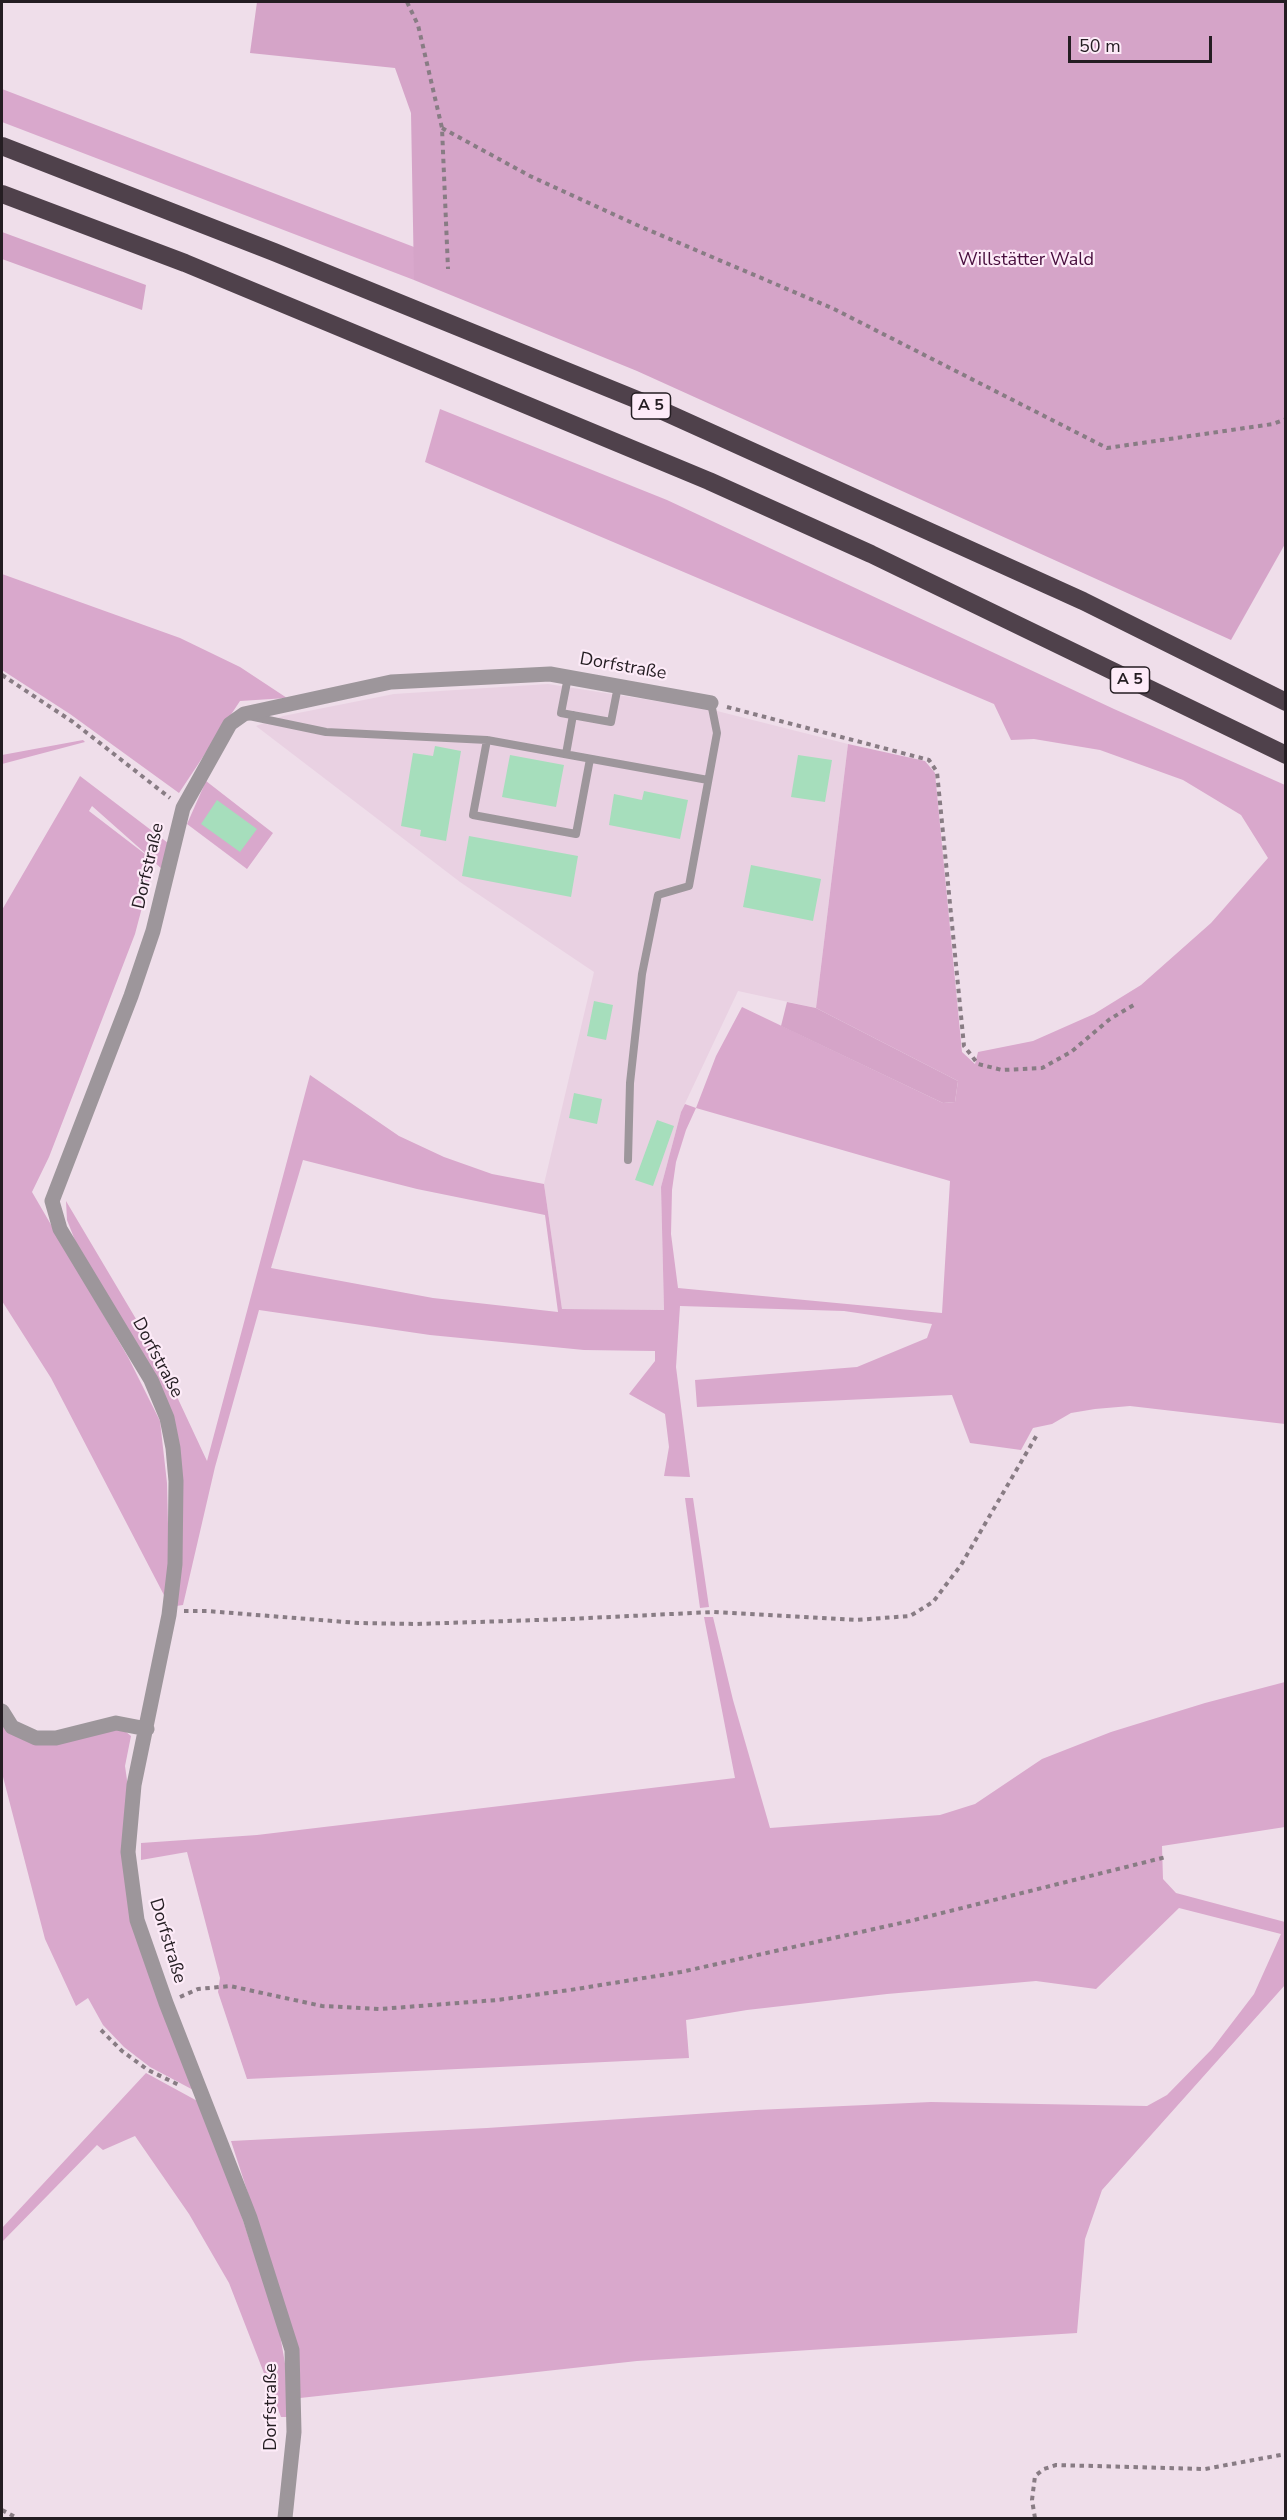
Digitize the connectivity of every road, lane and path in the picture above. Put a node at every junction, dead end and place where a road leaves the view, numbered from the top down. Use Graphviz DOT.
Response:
graph roads {
  1 [pos="406,2"];
  2 [pos="442,128"];
  3 [pos="2,146"];
  4 [pos="2,194"];
  5 [pos="448,269"];
  6 [pos="1286,419"];
  7 [pos="2,675"];
  8 [pos="568,677"];
  9 [pos="618,686"];
  10 [pos="1286,702"];
  11 [pos="711,703"];
  12 [pos="244,714"];
  13 [pos="573,715"];
  14 [pos="487,740"];
  15 [pos="566,754"];
  16 [pos="1286,755"];
  17 [pos="590,759"];
  18 [pos="708,780"];
  19 [pos="183,808"];
  20 [pos="1137,1003"];
  21 [pos="628,1160"];
  22 [pos="1038,1433"];
  23 [pos="188,1610"];
  24 [pos="2,1711"];
  25 [pos="147,1729"];
  26 [pos="1166,1857"];
  27 [pos="166,2003"];
  28 [pos="101,2030"];
  29 [pos="203,2097"];
  30 [pos="1286,2454"];
  31 [pos="2,2510"];
  32 [pos="17,2518"];
  33 [pos="285,2518"];
  34 [pos="1035,2518"];
  1 -- 2 [label="path"];
  2 -- 5 [label="path"];
  2 -- 6 [label="path"];
  3 -- 10 [label="highway, A 5"];
  4 -- 16 [label="highway, A 5"];
  7 -- 19 [label="path"];
  8 -- 9 [label="street, Dorfstraße"];
  8 -- 12 [label="street, Dorfstraße"];
  8 -- 13 [label="lane"];
  9 -- 11 [label="street, Dorfstraße"];
  9 -- 13 [label="lane"];
  11 -- 18 [label="lane"];
  11 -- 20 [label="path"];
  12 -- 14 [label="lane"];
  12 -- 19 [label="street, Dorfstraße"];
  13 -- 15 [label="lane"];
  14 -- 15 [label="lane"];
  14 -- 17 [label="lane"];
  15 -- 17 [label="lane"];
  17 -- 18 [label="lane"];
  18 -- 21 [label="lane"];
  19 -- 25 [label="street, Dorfstraße"];
  22 -- 23 [label="path"];
  24 -- 25 [label="street"];
  25 -- 27 [label="street, Dorfstraße"];
  26 -- 27 [label="path"];
  27 -- 29 [label="street, Dorfstraße"];
  28 -- 29 [label="path"];
  29 -- 33 [label="street, Dorfstraße"];
  30 -- 34 [label="path"];
  31 -- 32 [label="path"];
}
